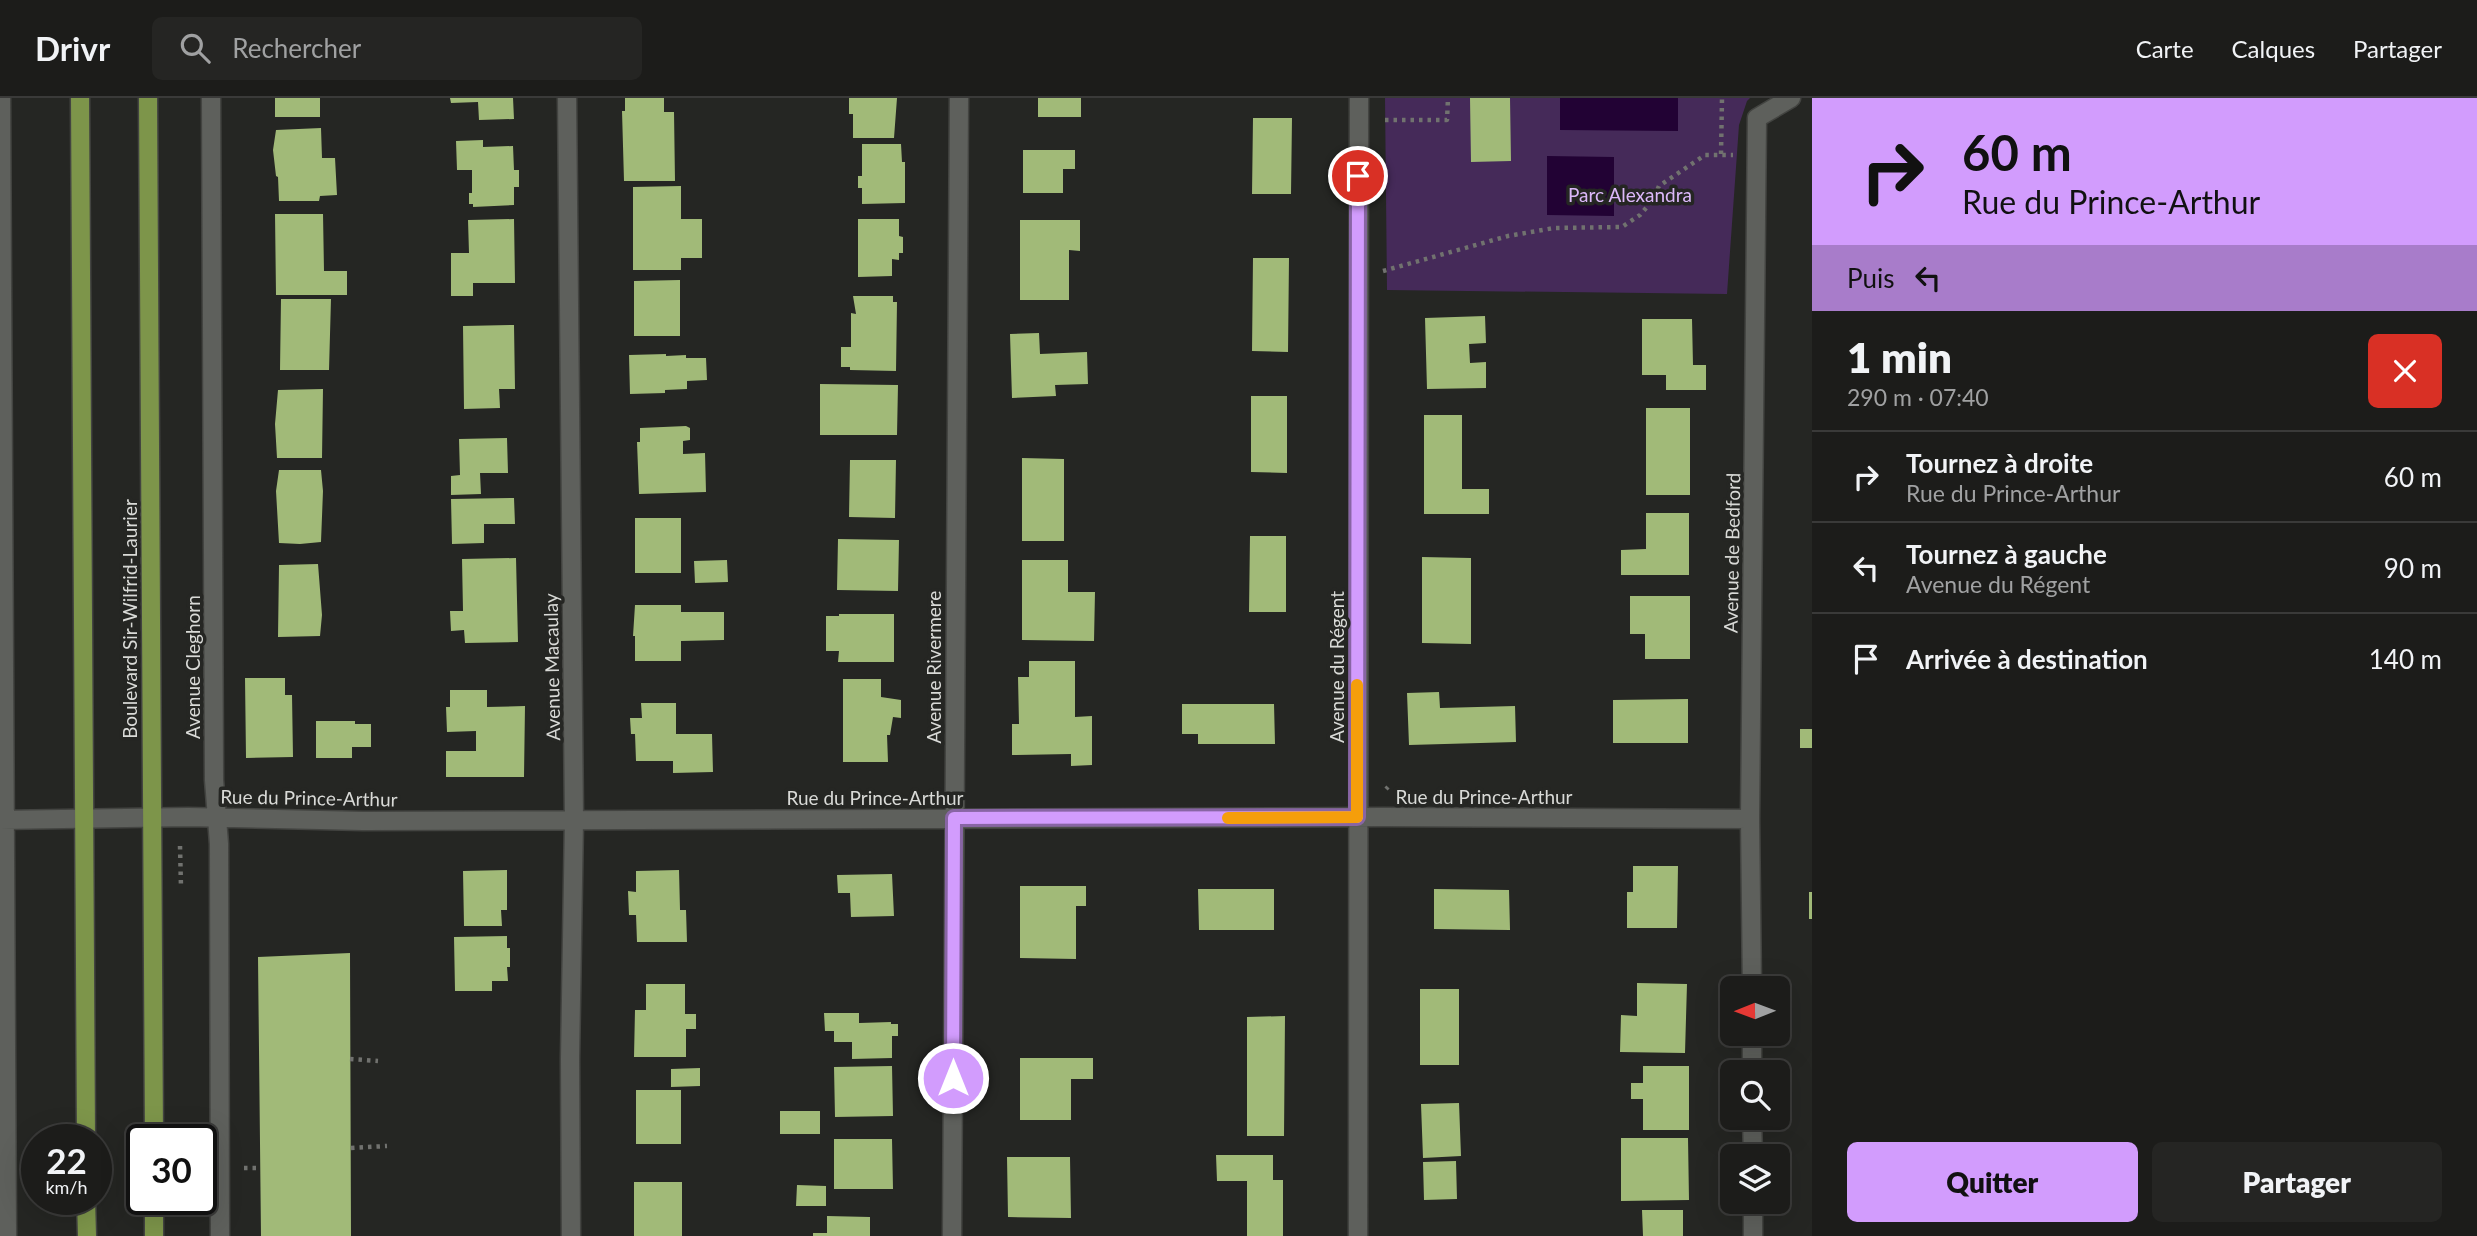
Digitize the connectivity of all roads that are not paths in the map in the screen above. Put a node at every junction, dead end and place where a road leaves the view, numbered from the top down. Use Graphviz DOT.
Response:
graph roads {
  1 [pos="1,98"];
  2 [pos="80,98"];
  3 [pos="148,98"];
  4 [pos="211,98"];
  5 [pos="567,98"];
  6 [pos="959,98"];
  7 [pos="1359,98"];
  8 [pos="1791,98"];
  9 [pos="217,817"];
  10 [pos="1357,817"];
  11 [pos="84,818"];
  12 [pos="151,818"];
  13 [pos="954,818"];
  14 [pos="1750,819"];
  15 [pos="3,820"];
  16 [pos="574,820"];
  17 [pos="1752,976"];
  18 [pos="86,1124"];
  19 [pos="154,1124"];
  20 [pos="1753,1214"];
  21 [pos="86,1215"];
  22 [pos="154,1215"];
  23 [pos="7,1236"];
  24 [pos="86,1236"];
  25 [pos="154,1236"];
  26 [pos="220,1236"];
  27 [pos="571,1236"];
  28 [pos="952,1236"];
  29 [pos="1358,1236"];
  30 [pos="1753,1236"];
  1 -- 15 [label="street"];
  2 -- 11 [label="main road"];
  3 -- 12 [label="main road, Boulevard Sir-Wilfrid-Laurier"];
  4 -- 9 [label="street, Avenue Cleghorn"];
  5 -- 16 [label="street, Avenue Macaulay"];
  6 -- 13 [label="street, Avenue Rivermere"];
  7 -- 10 [label="street, Avenue du Régent"];
  8 -- 14 [label="street, Avenue de Bedford"];
  9 -- 12 [label="street, Rue du Prince-Arthur"];
  9 -- 16 [label="street, Rue du Prince-Arthur"];
  9 -- 26 [label="street, Avenue Cleghorn"];
  10 -- 13 [label="street, Rue du Prince-Arthur"];
  10 -- 14 [label="street, Rue du Prince-Arthur"];
  10 -- 29 [label="street, Avenue du Régent"];
  11 -- 12 [label="street, Rue du Prince-Arthur"];
  11 -- 15 [label="street, Rue du Prince-Arthur"];
  11 -- 18 [label="main road"];
  12 -- 19 [label="main road, Boulevard Sir-Wilfrid-Laurier"];
  13 -- 16 [label="street, Rue du Prince-Arthur"];
  13 -- 28 [label="street, Avenue Rivermere"];
  14 -- 17 [label="street, Avenue de Bedford"];
  15 -- 23 [label="street"];
  16 -- 27 [label="street, Avenue Macaulay"];
  20 -- 30 [label="street"];
  21 -- 24 [label="main road"];
  22 -- 25 [label="main road"];
}
